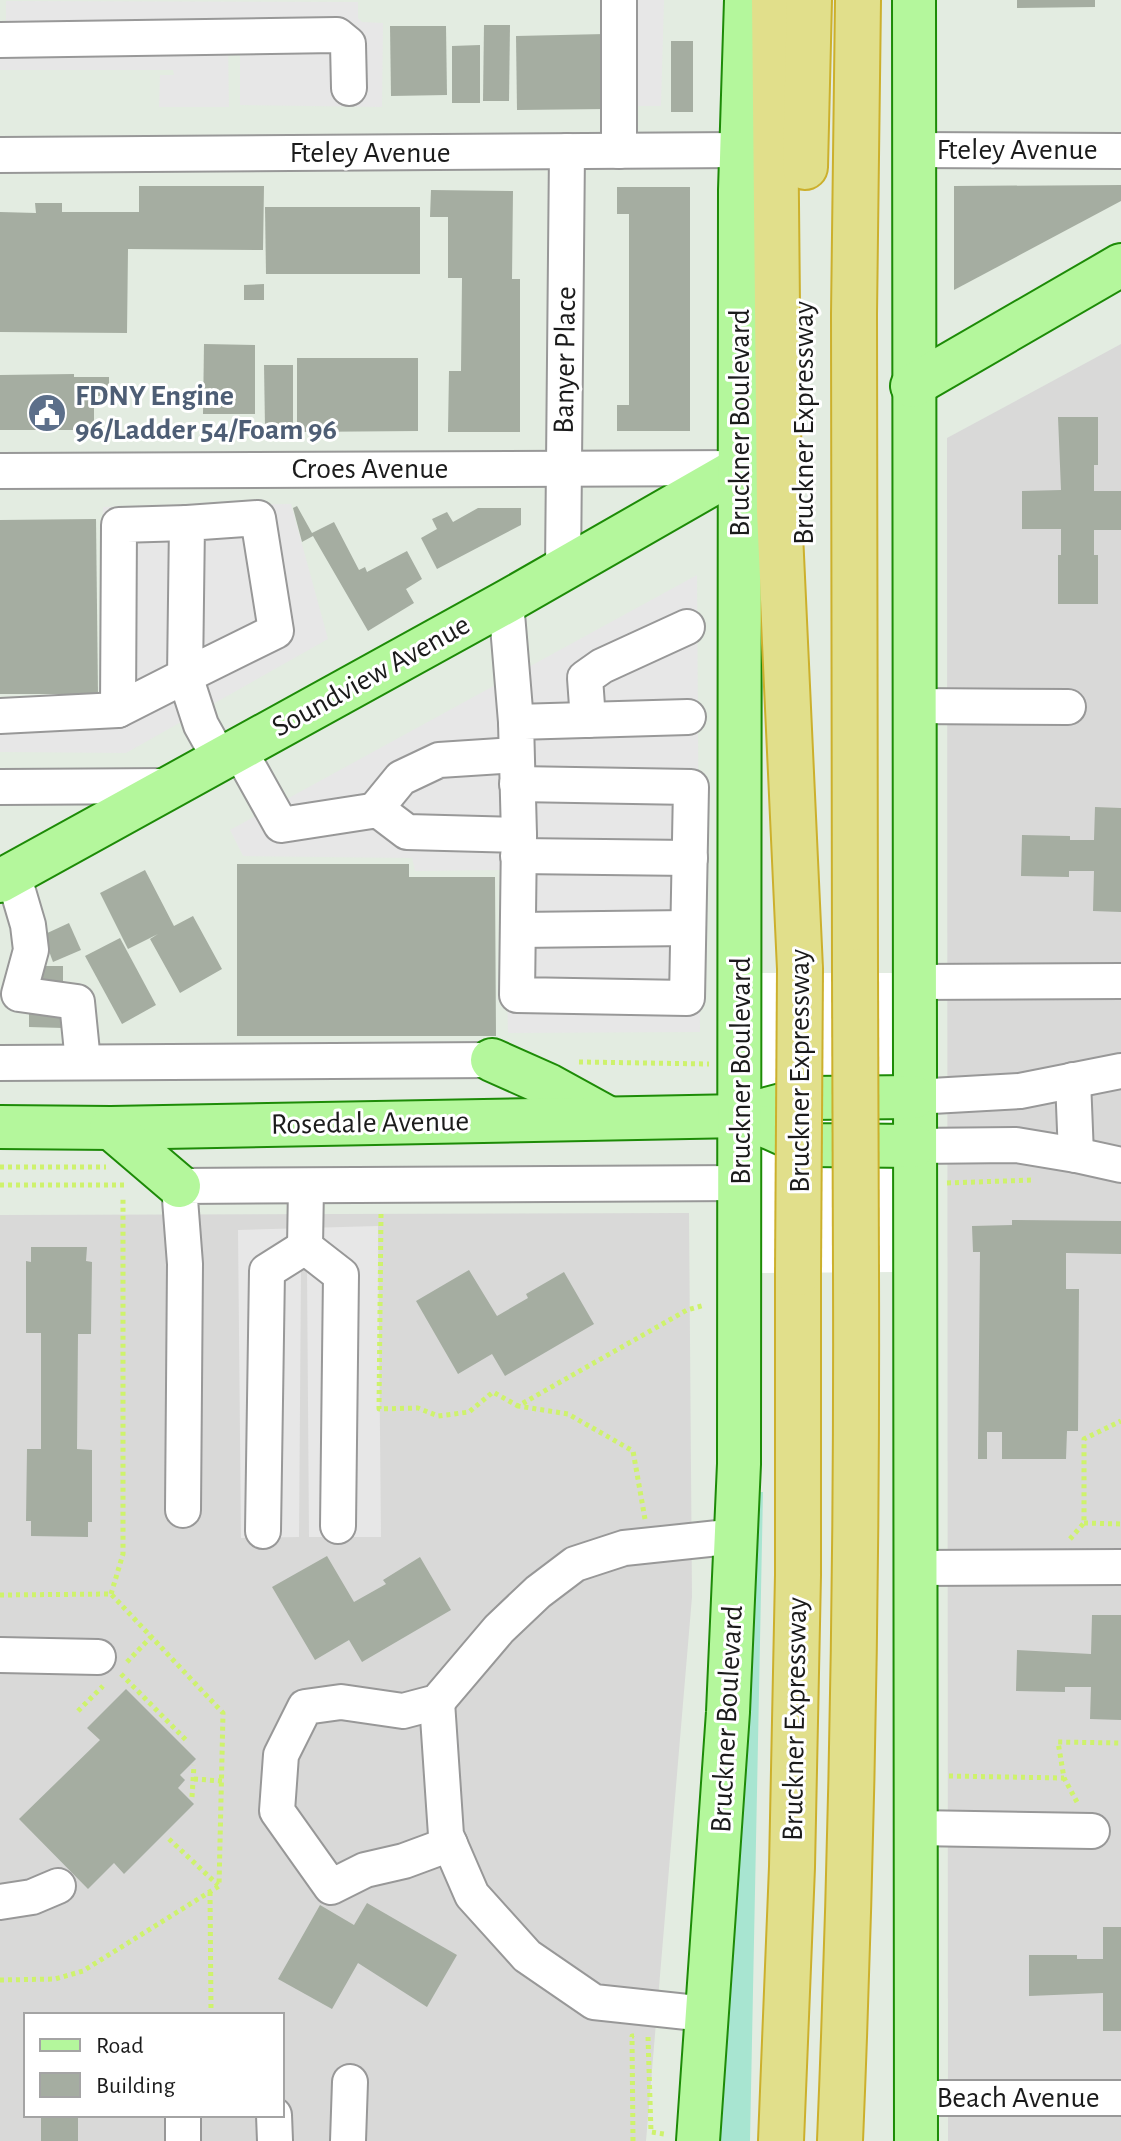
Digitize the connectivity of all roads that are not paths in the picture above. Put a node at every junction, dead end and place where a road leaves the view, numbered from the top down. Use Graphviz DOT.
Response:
graph roads {
  1 [pos="619,0"];
  2 [pos="746,0"];
  3 [pos="774,0"];
  4 [pos="809,0"];
  5 [pos="858,0"];
  6 [pos="914,0"];
  7 [pos="0,40"];
  8 [pos="349,88"];
  9 [pos="740,150"];
  10 [pos="912,150"];
  11 [pos="567,151"];
  12 [pos="619,151"];
  13 [pos="1121,151"];
  14 [pos="0,155"];
  15 [pos="1121,265"];
  16 [pos="912,386"];
  17 [pos="740,468"];
  18 [pos="564,469"];
  19 [pos="0,471"];
  20 [pos="187,523"];
  21 [pos="563,568"];
  22 [pos="506,602"];
  23 [pos="687,627"];
  24 [pos="185,676"];
  25 [pos="913,706"];
  26 [pos="1068,707"];
  27 [pos="118,710"];
  28 [pos="0,716"];
  29 [pos="688,717"];
  30 [pos="588,720"];
  31 [pos="229,754"];
  32 [pos="516,754"];
  33 [pos="171,786"];
  34 [pos="0,787"];
  35 [pos="374,811"];
  36 [pos="518,845"];
  37 [pos="690,858"];
  38 [pos="7,878"];
  39 [pos="688,928"];
  40 [pos="518,930"];
  41 [pos="800,969"];
  42 [pos="1121,981"];
  43 [pos="914,982"];
  44 [pos="492,1060"];
  45 [pos="83,1062"];
  46 [pos="0,1063"];
  47 [pos="1121,1071"];
  48 [pos="1073,1080"];
  49 [pos="914,1097"];
  50 [pos="741,1116"];
  51 [pos="609,1118"];
  52 [pos="0,1127"];
  53 [pos="914,1146"];
  54 [pos="110,1147"];
  55 [pos="1076,1155"];
  56 [pos="1121,1165"];
  57 [pos="741,1183"];
  58 [pos="179,1186"];
  59 [pos="306,1186"];
  60 [pos="305,1247"];
  61 [pos="183,1510"];
  62 [pos="338,1526"];
  63 [pos="263,1531"];
  64 [pos="737,1536"];
  65 [pos="1121,1567"];
  66 [pos="916,1568"];
  67 [pos="0,1655"];
  68 [pos="98,1657"];
  69 [pos="437,1702"];
  70 [pos="916,1828"];
  71 [pos="1092,1831"];
  72 [pos="450,1844"];
  73 [pos="58,1886"];
  74 [pos="0,1902"];
  75 [pos="706,2014"];
  76 [pos="845,2026"];
  77 [pos="350,2082"];
  78 [pos="916,2098"];
  79 [pos="1121,2098"];
  80 [pos="183,2117"];
  81 [pos="274,2117"];
  82 [pos="681,2137"];
  83 [pos="183,2141"];
  84 [pos="275,2141"];
  85 [pos="348,2141"];
  86 [pos="781,2141"];
  87 [pos="840,2141"];
  88 [pos="861,2141"];
  89 [pos="916,2141"];
  1 -- 12 [label="street"];
  2 -- 9 [label="main road, Bruckner Boulevard"];
  3 -- 41 [label="highway"];
  4 -- 41 [label="highway, Bruckner Expressway"];
  5 -- 76 [label="highway, Bruckner Expressway, bridge"];
  6 -- 10 [label="main road"];
  7 -- 8 [label="street"];
  9 -- 12 [label="street, Fteley Avenue"];
  9 -- 17 [label="main road, Bruckner Boulevard"];
  10 -- 13 [label="street, Fteley Avenue"];
  10 -- 16 [label="main road"];
  11 -- 12 [label="street, Fteley Avenue"];
  11 -- 14 [label="street, Fteley Avenue"];
  11 -- 18 [label="street, Banyer Place"];
  15 -- 16 [label="main road"];
  16 -- 25 [label="main road"];
  17 -- 18 [label="street, Croes Avenue"];
  17 -- 21 [label="main road, Soundview Avenue"];
  17 -- 50 [label="main road, Bruckner Boulevard"];
  18 -- 19 [label="street, Croes Avenue"];
  18 -- 21 [label="street, Banyer Place"];
  20 -- 24 [label="street"];
  20 -- 24 [label="street"];
  20 -- 27 [label="street"];
  21 -- 22 [label="main road, Soundview Avenue"];
  22 -- 31 [label="main road, Soundview Avenue"];
  22 -- 32 [label="street"];
  23 -- 30 [label="street"];
  24 -- 27 [label="street"];
  24 -- 31 [label="street"];
  25 -- 26 [label="street"];
  25 -- 43 [label="main road"];
  27 -- 28 [label="street"];
  29 -- 30 [label="street"];
  30 -- 32 [label="street"];
  31 -- 33 [label="main road, Soundview Avenue"];
  31 -- 35 [label="street"];
  32 -- 35 [label="street"];
  32 -- 36 [label="street"];
  32 -- 37 [label="street"];
  33 -- 34 [label="street"];
  33 -- 38 [label="main road, Soundview Avenue"];
  35 -- 36 [label="street"];
  36 -- 37 [label="street"];
  36 -- 40 [label="street"];
  37 -- 39 [label="street"];
  38 -- 45 [label="street"];
  39 -- 40 [label="street"];
  39 -- 40 [label="street"];
  41 -- 86 [label="highway, Bruckner Expressway, bridge"];
  42 -- 43 [label="street"];
  43 -- 49 [label="main road"];
  44 -- 45 [label="street, Rosedale Avenue"];
  44 -- 51 [label="main road"];
  45 -- 46 [label="street, Rosedale Avenue"];
  47 -- 48 [label="street, Rosedale Avenue"];
  48 -- 49 [label="street, Rosedale Avenue"];
  48 -- 55 [label="street"];
  49 -- 50 [label="main road, Rosedale Avenue"];
  49 -- 53 [label="main road"];
  50 -- 51 [label="main road, Rosedale Avenue"];
  50 -- 53 [label="main road, Rosedale Avenue"];
  50 -- 57 [label="main road, Bruckner Boulevard"];
  51 -- 54 [label="main road, Rosedale Avenue"];
  52 -- 54 [label="main road, Rosedale Avenue"];
  53 -- 55 [label="street, Rosedale Avenue"];
  53 -- 66 [label="main road"];
  54 -- 58 [label="main road"];
  55 -- 56 [label="street, Rosedale Avenue"];
  57 -- 59 [label="street, Rosedale Avenue"];
  57 -- 64 [label="main road, Bruckner Boulevard"];
  58 -- 59 [label="street, Rosedale Avenue"];
  58 -- 61 [label="street"];
  59 -- 60 [label="street"];
  60 -- 62 [label="street"];
  60 -- 63 [label="street"];
  64 -- 69 [label="street"];
  64 -- 75 [label="main road, Bruckner Boulevard"];
  65 -- 66 [label="street"];
  66 -- 70 [label="main road"];
  67 -- 68 [label="street"];
  69 -- 72 [label="street"];
  69 -- 72 [label="street"];
  70 -- 71 [label="street"];
  70 -- 78 [label="main road"];
  72 -- 75 [label="street"];
  73 -- 74 [label="street"];
  75 -- 82 [label="main road, Bruckner Boulevard"];
  76 -- 87 [label="highway, Bruckner Expressway"];
  76 -- 88 [label="highway"];
  77 -- 85 [label="street"];
  78 -- 79 [label="street, Beach Avenue"];
  78 -- 89 [label="main road"];
  80 -- 83 [label="street"];
  81 -- 84 [label="street"];
}
